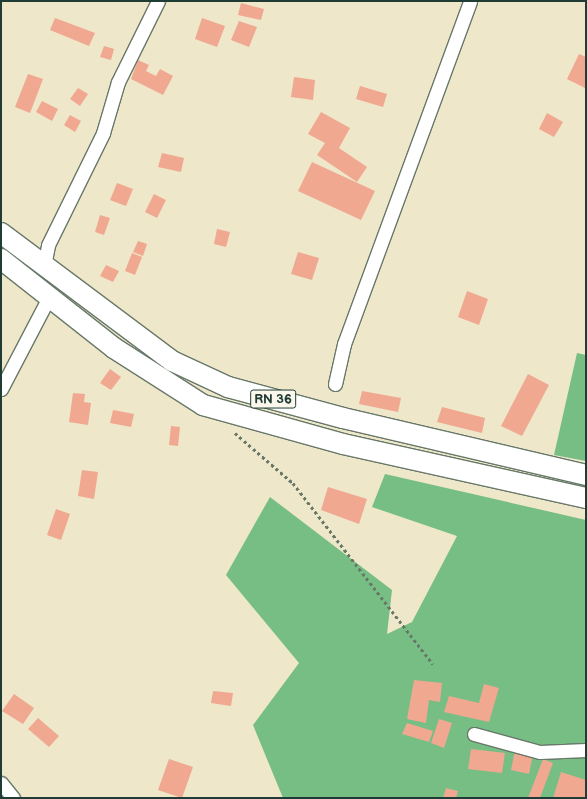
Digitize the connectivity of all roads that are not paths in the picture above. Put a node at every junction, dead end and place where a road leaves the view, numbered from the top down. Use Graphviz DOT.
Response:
graph roads {
  1 [pos="158,1"];
  2 [pos="470,1"];
  3 [pos="1,233"];
  4 [pos="1,259"];
  5 [pos="44,266"];
  6 [pos="48,297"];
  7 [pos="334,384"];
  8 [pos="2,386"];
  9 [pos="586,475"];
  10 [pos="586,498"];
  11 [pos="474,734"];
  12 [pos="586,750"];
  13 [pos="1,783"];
  14 [pos="13,798"];
  1 -- 5 [label="street"];
  2 -- 7 [label="street"];
  3 -- 5 [label="main road, RN 36"];
  4 -- 6 [label="main road, RN 36"];
  5 -- 9 [label="main road, RN 36"];
  6 -- 8 [label="street"];
  6 -- 10 [label="main road, RN 36"];
  11 -- 12 [label="street"];
  13 -- 14 [label="street"];
}
